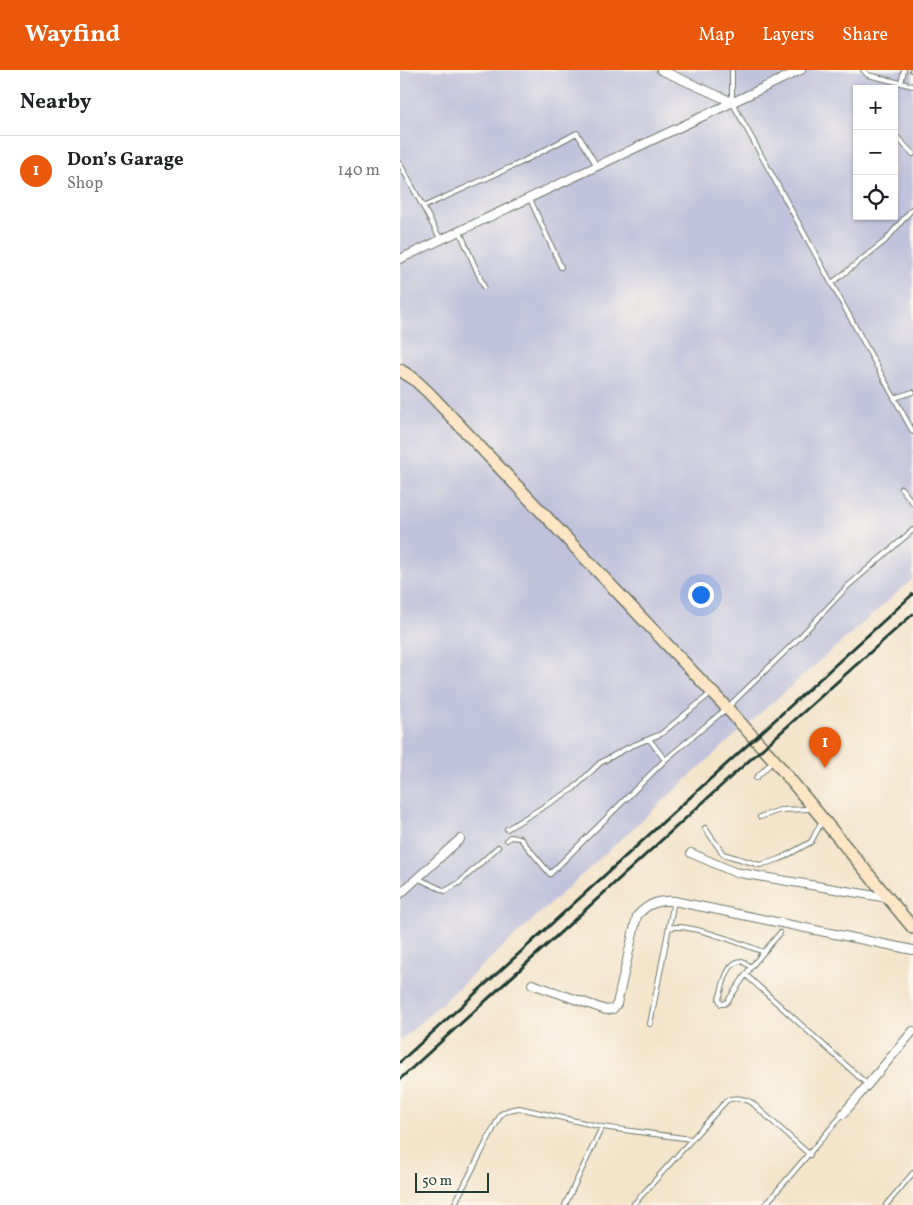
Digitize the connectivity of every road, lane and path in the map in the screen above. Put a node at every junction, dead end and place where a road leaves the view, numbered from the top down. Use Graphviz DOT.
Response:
graph roads {
  1 [pos="661,70"];
  2 [pos="732,70"];
  3 [pos="801,70"];
  4 [pos="864,70"];
  5 [pos="904,70"];
  6 [pos="901,83"];
  7 [pos="913,86"];
  8 [pos="732,102"];
  9 [pos="898,138"];
  10 [pos="913,154"];
  11 [pos="400,164"];
  12 [pos="597,166"];
  13 [pos="530,198"];
  14 [pos="424,207"];
  15 [pos="913,208"];
  16 [pos="460,231"];
  17 [pos="441,240"];
  18 [pos="400,259"];
  19 [pos="561,267"];
  20 [pos="832,284"];
  21 [pos="484,287"];
  22 [pos="400,370"];
  23 [pos="913,392"];
  24 [pos="894,398"];
  25 [pos="913,432"];
  26 [pos="901,488"];
  27 [pos="913,502"];
  28 [pos="913,530"];
  29 [pos="712,692"];
  30 [pos="728,708"];
  31 [pos="649,739"];
  32 [pos="665,760"];
  33 [pos="774,760"];
  34 [pos="756,778"];
  35 [pos="815,809"];
  36 [pos="760,816"];
  37 [pos="823,819"];
  38 [pos="705,828"];
  39 [pos="507,829"];
  40 [pos="460,839"];
  41 [pos="508,840"];
  42 [pos="498,847"];
  43 [pos="692,852"];
  44 [pos="416,878"];
  45 [pos="400,894"];
  46 [pos="888,898"];
  47 [pos="674,902"];
  48 [pos="669,928"];
  49 [pos="913,928"];
  50 [pos="780,933"];
  51 [pos="913,950"];
  52 [pos="764,952"];
  53 [pos="751,967"];
  54 [pos="746,976"];
  55 [pos="532,984"];
  56 [pos="650,1024"];
  57 [pos="913,1032"];
  58 [pos="868,1085"];
  59 [pos="844,1114"];
  60 [pos="602,1127"];
  61 [pos="691,1138"];
  62 [pos="810,1155"];
  63 [pos="913,1173"];
  64 [pos="454,1205"];
  65 [pos="565,1205"];
  66 [pos="633,1205"];
  67 [pos="765,1205"];
  68 [pos="886,1205"];
  1 -- 8 [label="street"];
  2 -- 8 [label="lane"];
  3 -- 8 [label="street"];
  4 -- 6 [label="lane"];
  5 -- 6 [label="lane"];
  6 -- 7 [label="lane"];
  8 -- 12 [label="street"];
  8 -- 20 [label="lane"];
  9 -- 10 [label="lane"];
  11 -- 14 [label="lane"];
  12 -- 13 [label="street"];
  12 -- 14 [label="lane"];
  13 -- 16 [label="street"];
  13 -- 19 [label="lane"];
  14 -- 17 [label="lane"];
  15 -- 20 [label="lane"];
  16 -- 17 [label="street"];
  16 -- 21 [label="lane"];
  17 -- 18 [label="street"];
  20 -- 24 [label="lane"];
  22 -- 29 [label="street"];
  23 -- 24 [label="lane"];
  24 -- 25 [label="lane"];
  26 -- 27 [label="lane"];
  28 -- 30 [label="lane"];
  29 -- 30 [label="street"];
  29 -- 31 [label="lane"];
  30 -- 32 [label="lane"];
  30 -- 33 [label="street"];
  31 -- 32 [label="lane"];
  31 -- 39 [label="lane"];
  32 -- 41 [label="lane"];
  33 -- 34 [label="lane"];
  33 -- 35 [label="street"];
  35 -- 36 [label="lane"];
  35 -- 37 [label="street"];
  37 -- 38 [label="lane"];
  37 -- 46 [label="street"];
  40 -- 44 [label="street"];
  42 -- 44 [label="lane"];
  43 -- 46 [label="street"];
  44 -- 45 [label="street"];
  46 -- 49 [label="street"];
  47 -- 48 [label="lane"];
  47 -- 51 [label="street"];
  47 -- 55 [label="street"];
  48 -- 52 [label="lane"];
  48 -- 56 [label="lane"];
  50 -- 52 [label="lane"];
  52 -- 53 [label="lane"];
  53 -- 54 [label="lane"];
  53 -- 54 [label="lane"];
  54 -- 58 [label="lane"];
  57 -- 58 [label="street"];
  58 -- 59 [label="street"];
  59 -- 62 [label="lane"];
  60 -- 61 [label="lane"];
  60 -- 64 [label="lane"];
  60 -- 65 [label="lane"];
  61 -- 62 [label="lane"];
  61 -- 66 [label="lane"];
  62 -- 67 [label="lane"];
  63 -- 68 [label="lane"];
}
